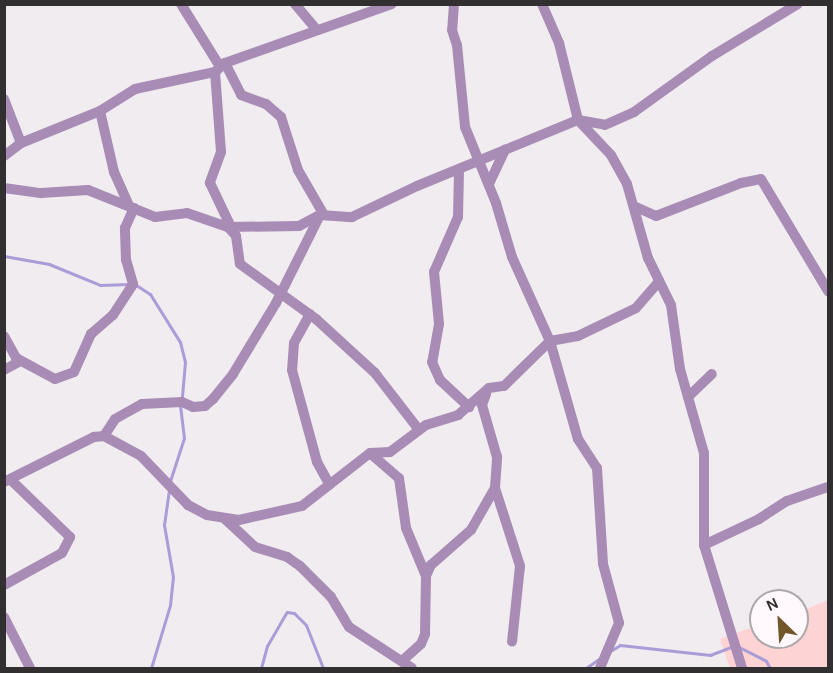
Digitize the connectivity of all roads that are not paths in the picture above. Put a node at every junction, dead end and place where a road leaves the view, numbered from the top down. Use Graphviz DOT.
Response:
graph roads {
  1 [pos="181,4"];
  2 [pos="296,4"];
  3 [pos="454,4"];
  4 [pos="542,4"];
  5 [pos="798,4"];
  6 [pos="386,6"];
  7 [pos="316,30"];
  8 [pos="220,67"];
  9 [pos="4,99"];
  10 [pos="100,111"];
  11 [pos="578,120"];
  12 [pos="21,143"];
  13 [pos="505,149"];
  14 [pos="4,156"];
  15 [pos="479,161"];
  16 [pos="459,170"];
  17 [pos="489,184"];
  18 [pos="4,188"];
  19 [pos="132,207"];
  20 [pos="636,207"];
  21 [pos="322,215"];
  22 [pos="229,227"];
  23 [pos="659,282"];
  24 [pos="281,291"];
  25 [pos="828,291"];
  26 [pos="310,314"];
  27 [pos="4,336"];
  28 [pos="550,340"];
  29 [pos="20,361"];
  30 [pos="4,370"];
  31 [pos="712,374"];
  32 [pos="489,388"];
  33 [pos="688,397"];
  34 [pos="468,407"];
  35 [pos="418,430"];
  36 [pos="104,436"];
  37 [pos="370,453"];
  38 [pos="8,480"];
  39 [pos="330,485"];
  40 [pos="828,487"];
  41 [pos="495,488"];
  42 [pos="221,516"];
  43 [pos="704,545"];
  44 [pos="426,576"];
  45 [pos="4,585"];
  46 [pos="4,617"];
  47 [pos="512,642"];
  48 [pos="402,661"];
  49 [pos="28,666"];
  50 [pos="16,669"];
  51 [pos="412,669"];
  52 [pos="600,669"];
  53 [pos="742,669"];
  1 -- 8 [label="street"];
  2 -- 7 [label="street"];
  3 -- 15 [label="street"];
  4 -- 11 [label="street"];
  5 -- 11 [label="street"];
  6 -- 7 [label="street"];
  7 -- 8 [label="street"];
  8 -- 10 [label="street"];
  8 -- 21 [label="street"];
  8 -- 22 [label="street"];
  9 -- 12 [label="street"];
  10 -- 12 [label="street"];
  10 -- 19 [label="street"];
  11 -- 13 [label="street"];
  11 -- 20 [label="street"];
  12 -- 14 [label="street"];
  13 -- 15 [label="street"];
  13 -- 17 [label="street"];
  15 -- 16 [label="street"];
  15 -- 17 [label="street"];
  16 -- 21 [label="street"];
  16 -- 34 [label="street"];
  17 -- 28 [label="street"];
  18 -- 19 [label="street"];
  19 -- 22 [label="street"];
  19 -- 29 [label="street"];
  20 -- 23 [label="street"];
  20 -- 25 [label="street"];
  21 -- 22 [label="street"];
  21 -- 24 [label="street"];
  22 -- 24 [label="street"];
  23 -- 28 [label="street"];
  23 -- 33 [label="street"];
  24 -- 26 [label="street"];
  24 -- 36 [label="street"];
  26 -- 35 [label="street"];
  26 -- 39 [label="street"];
  27 -- 29 [label="street"];
  28 -- 32 [label="street"];
  28 -- 52 [label="street"];
  29 -- 30 [label="street"];
  31 -- 33 [label="street"];
  32 -- 34 [label="street"];
  32 -- 41 [label="street"];
  33 -- 43 [label="street"];
  34 -- 35 [label="street"];
  35 -- 37 [label="street"];
  36 -- 38 [label="street"];
  36 -- 42 [label="street"];
  37 -- 39 [label="street"];
  37 -- 44 [label="street"];
  38 -- 45 [label="street"];
  39 -- 42 [label="street"];
  40 -- 43 [label="street"];
  41 -- 44 [label="street"];
  41 -- 47 [label="street"];
  42 -- 48 [label="street"];
  43 -- 53 [label="street"];
  44 -- 48 [label="street"];
  46 -- 49 [label="street"];
  48 -- 51 [label="street"];
  49 -- 50 [label="street"];
}
